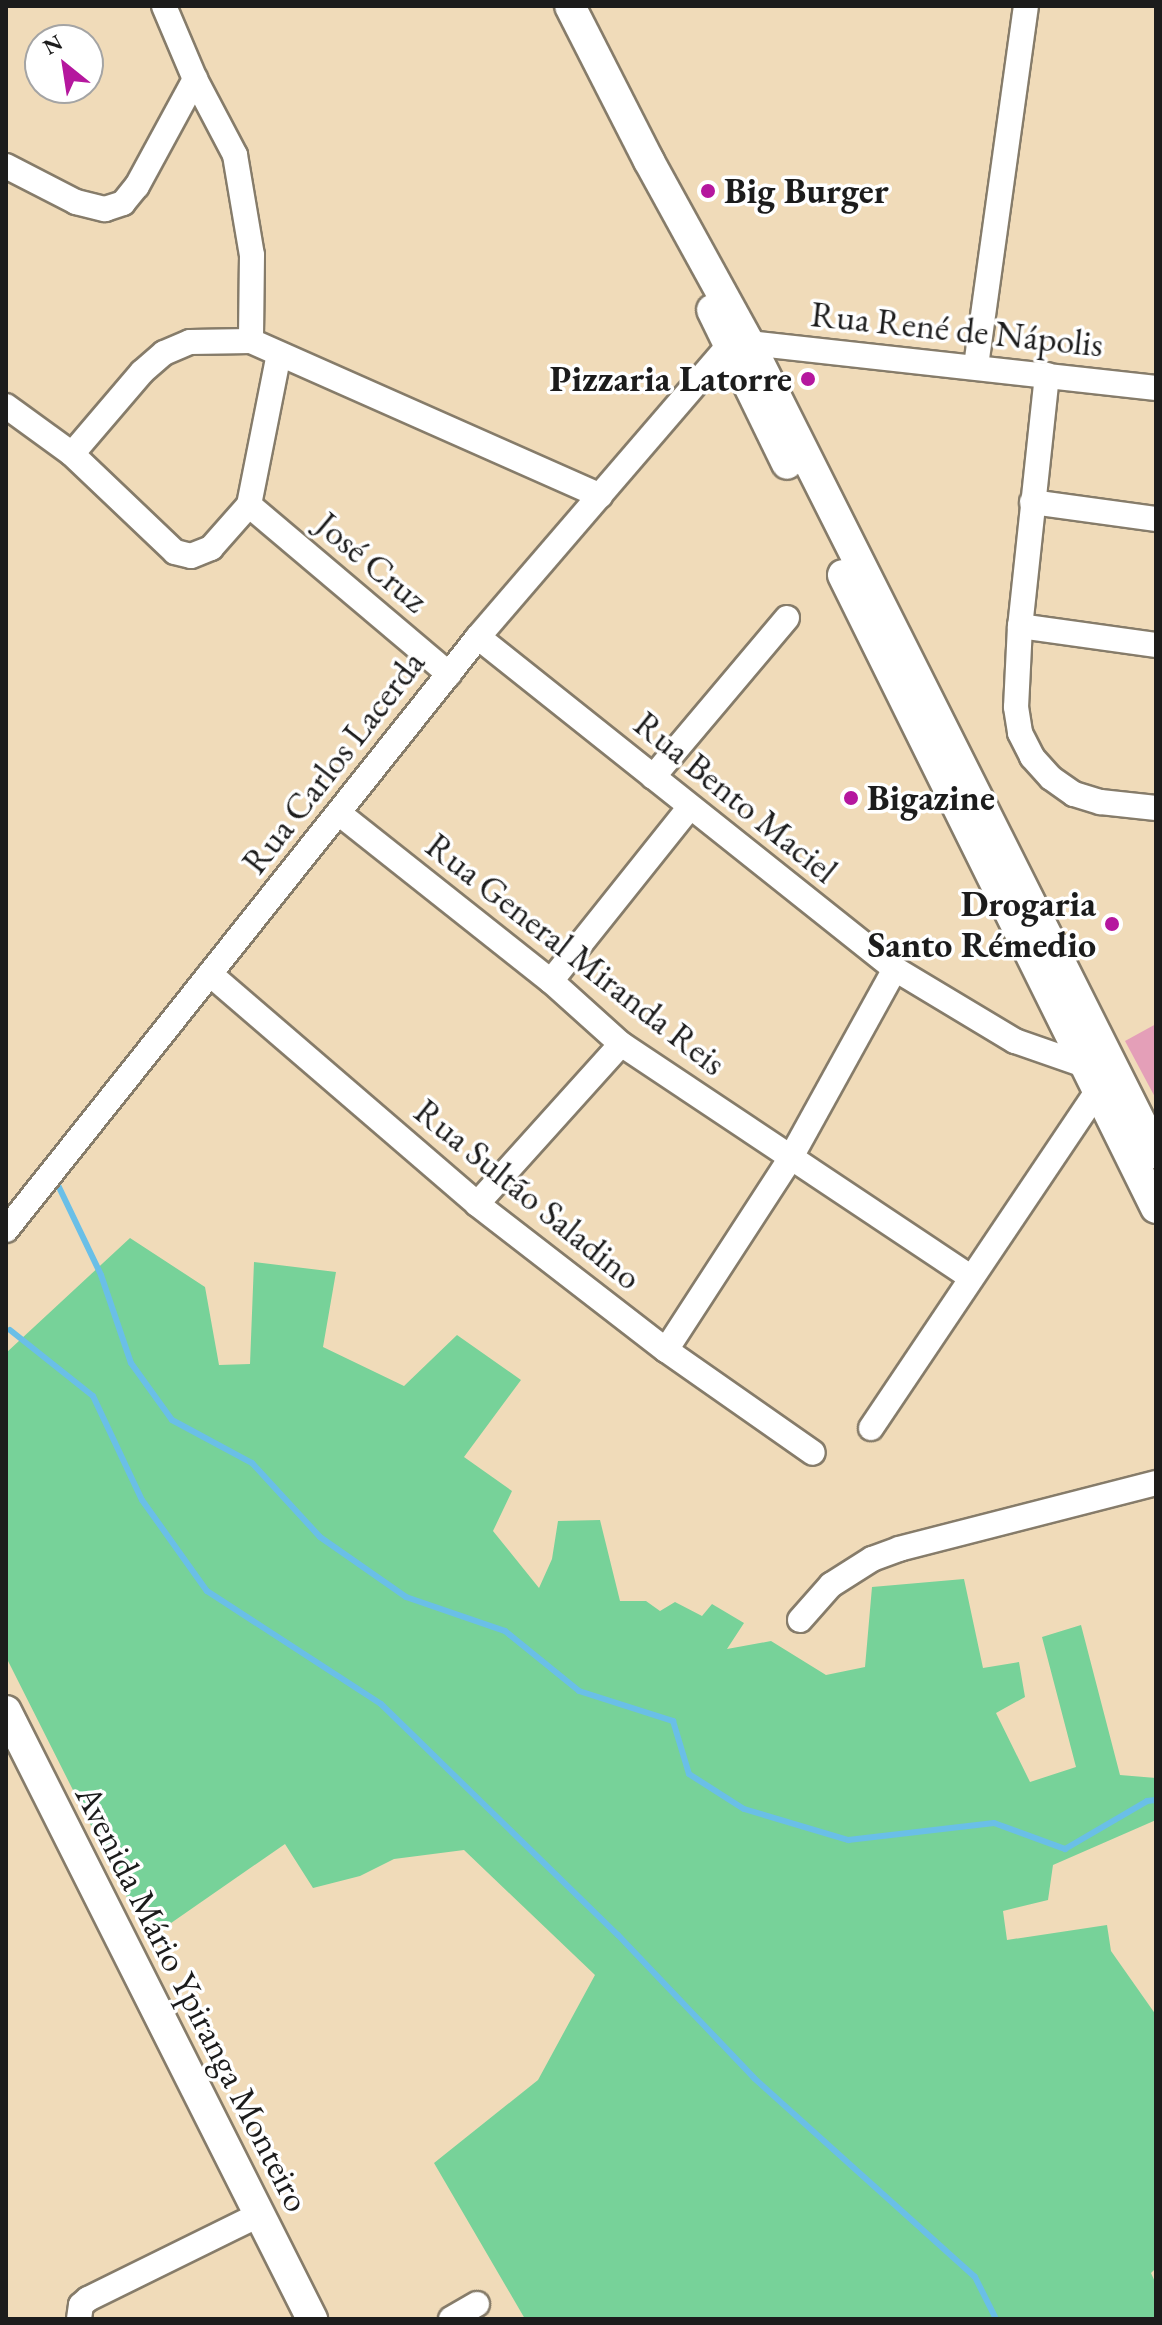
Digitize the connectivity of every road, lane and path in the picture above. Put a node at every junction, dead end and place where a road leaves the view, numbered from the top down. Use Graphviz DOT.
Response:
graph roads {
  1 [pos="164,6"];
  2 [pos="570,6"];
  3 [pos="1026,6"];
  4 [pos="195,79"];
  5 [pos="6,166"];
  6 [pos="251,341"];
  7 [pos="738,345"];
  8 [pos="279,354"];
  9 [pos="976,366"];
  10 [pos="1047,375"];
  11 [pos="1156,388"];
  12 [pos="6,406"];
  13 [pos="72,454"];
  14 [pos="600,496"];
  15 [pos="1032,502"];
  16 [pos="249,505"];
  17 [pos="1156,519"];
  18 [pos="787,618"];
  19 [pos="1020,626"];
  20 [pos="478,637"];
  21 [pos="1156,645"];
  22 [pos="449,674"];
  23 [pos="942,751"];
  24 [pos="653,777"];
  25 [pos="689,808"];
  26 [pos="1156,808"];
  27 [pos="340,814"];
  28 [pos="895,969"];
  29 [pos="210,974"];
  30 [pos="551,981"];
  31 [pos="621,1044"];
  32 [pos="1091,1077"];
  33 [pos="1156,1153"];
  34 [pos="790,1159"];
  35 [pos="477,1204"];
  36 [pos="1156,1208"];
  37 [pos="6,1230"];
  38 [pos="971,1277"];
  39 [pos="666,1350"];
  40 [pos="871,1428"];
  41 [pos="813,1453"];
  42 [pos="1156,1483"];
  43 [pos="800,1620"];
  44 [pos="6,1711"];
  45 [pos="259,2215"];
  46 [pos="477,2304"];
  47 [pos="79,2319"];
  48 [pos="312,2319"];
  49 [pos="451,2319"];
  1 -- 4 [label="street"];
  2 -- 7 [label="main road"];
  3 -- 9 [label="street"];
  4 -- 5 [label="street"];
  4 -- 6 [label="street"];
  6 -- 8 [label="street"];
  6 -- 13 [label="street"];
  7 -- 9 [label="street, Rua René de Nápolis"];
  7 -- 14 [label="street, Rua Carlos Lacerda"];
  7 -- 23 [label="main road"];
  8 -- 14 [label="street"];
  8 -- 16 [label="street"];
  9 -- 10 [label="street, Rua René de Nápolis"];
  10 -- 11 [label="street, Rua René de Nápolis"];
  10 -- 15 [label="street"];
  12 -- 13 [label="street"];
  13 -- 16 [label="street"];
  14 -- 20 [label="street, Rua Carlos Lacerda"];
  15 -- 17 [label="street"];
  15 -- 19 [label="street"];
  16 -- 22 [label="street, José Cruz"];
  18 -- 24 [label="street"];
  19 -- 21 [label="street"];
  19 -- 26 [label="street"];
  20 -- 22 [label="street, Rua Carlos Lacerda"];
  20 -- 24 [label="street, Rua Bento Maciel"];
  22 -- 27 [label="street, Rua Carlos Lacerda"];
  23 -- 32 [label="main road"];
  23 -- 33 [label="main road"];
  24 -- 25 [label="street, Rua Bento Maciel"];
  25 -- 28 [label="street, Rua Bento Maciel"];
  25 -- 30 [label="street"];
  27 -- 29 [label="street, Rua Carlos Lacerda"];
  27 -- 30 [label="street, Rua General Miranda Reis"];
  28 -- 32 [label="street, Rua Bento Maciel"];
  28 -- 34 [label="street"];
  29 -- 35 [label="street, Rua Sultão Saladino"];
  29 -- 37 [label="street, Rua Carlos Lacerda"];
  30 -- 31 [label="street, Rua General Miranda Reis"];
  31 -- 34 [label="street, Rua General Miranda Reis"];
  31 -- 35 [label="street"];
  32 -- 36 [label="main road"];
  32 -- 38 [label="street"];
  34 -- 38 [label="street, Rua General Miranda Reis"];
  34 -- 39 [label="street"];
  35 -- 39 [label="street, Rua Sultão Saladino"];
  38 -- 40 [label="street"];
  39 -- 41 [label="street, Rua Sultão Saladino"];
  42 -- 43 [label="street"];
  44 -- 45 [label="main road, Avenida Mário Ypiranga Monteiro"];
  45 -- 47 [label="street"];
  45 -- 48 [label="main road, Avenida Mário Ypiranga Monteiro"];
  46 -- 49 [label="street"];
}
